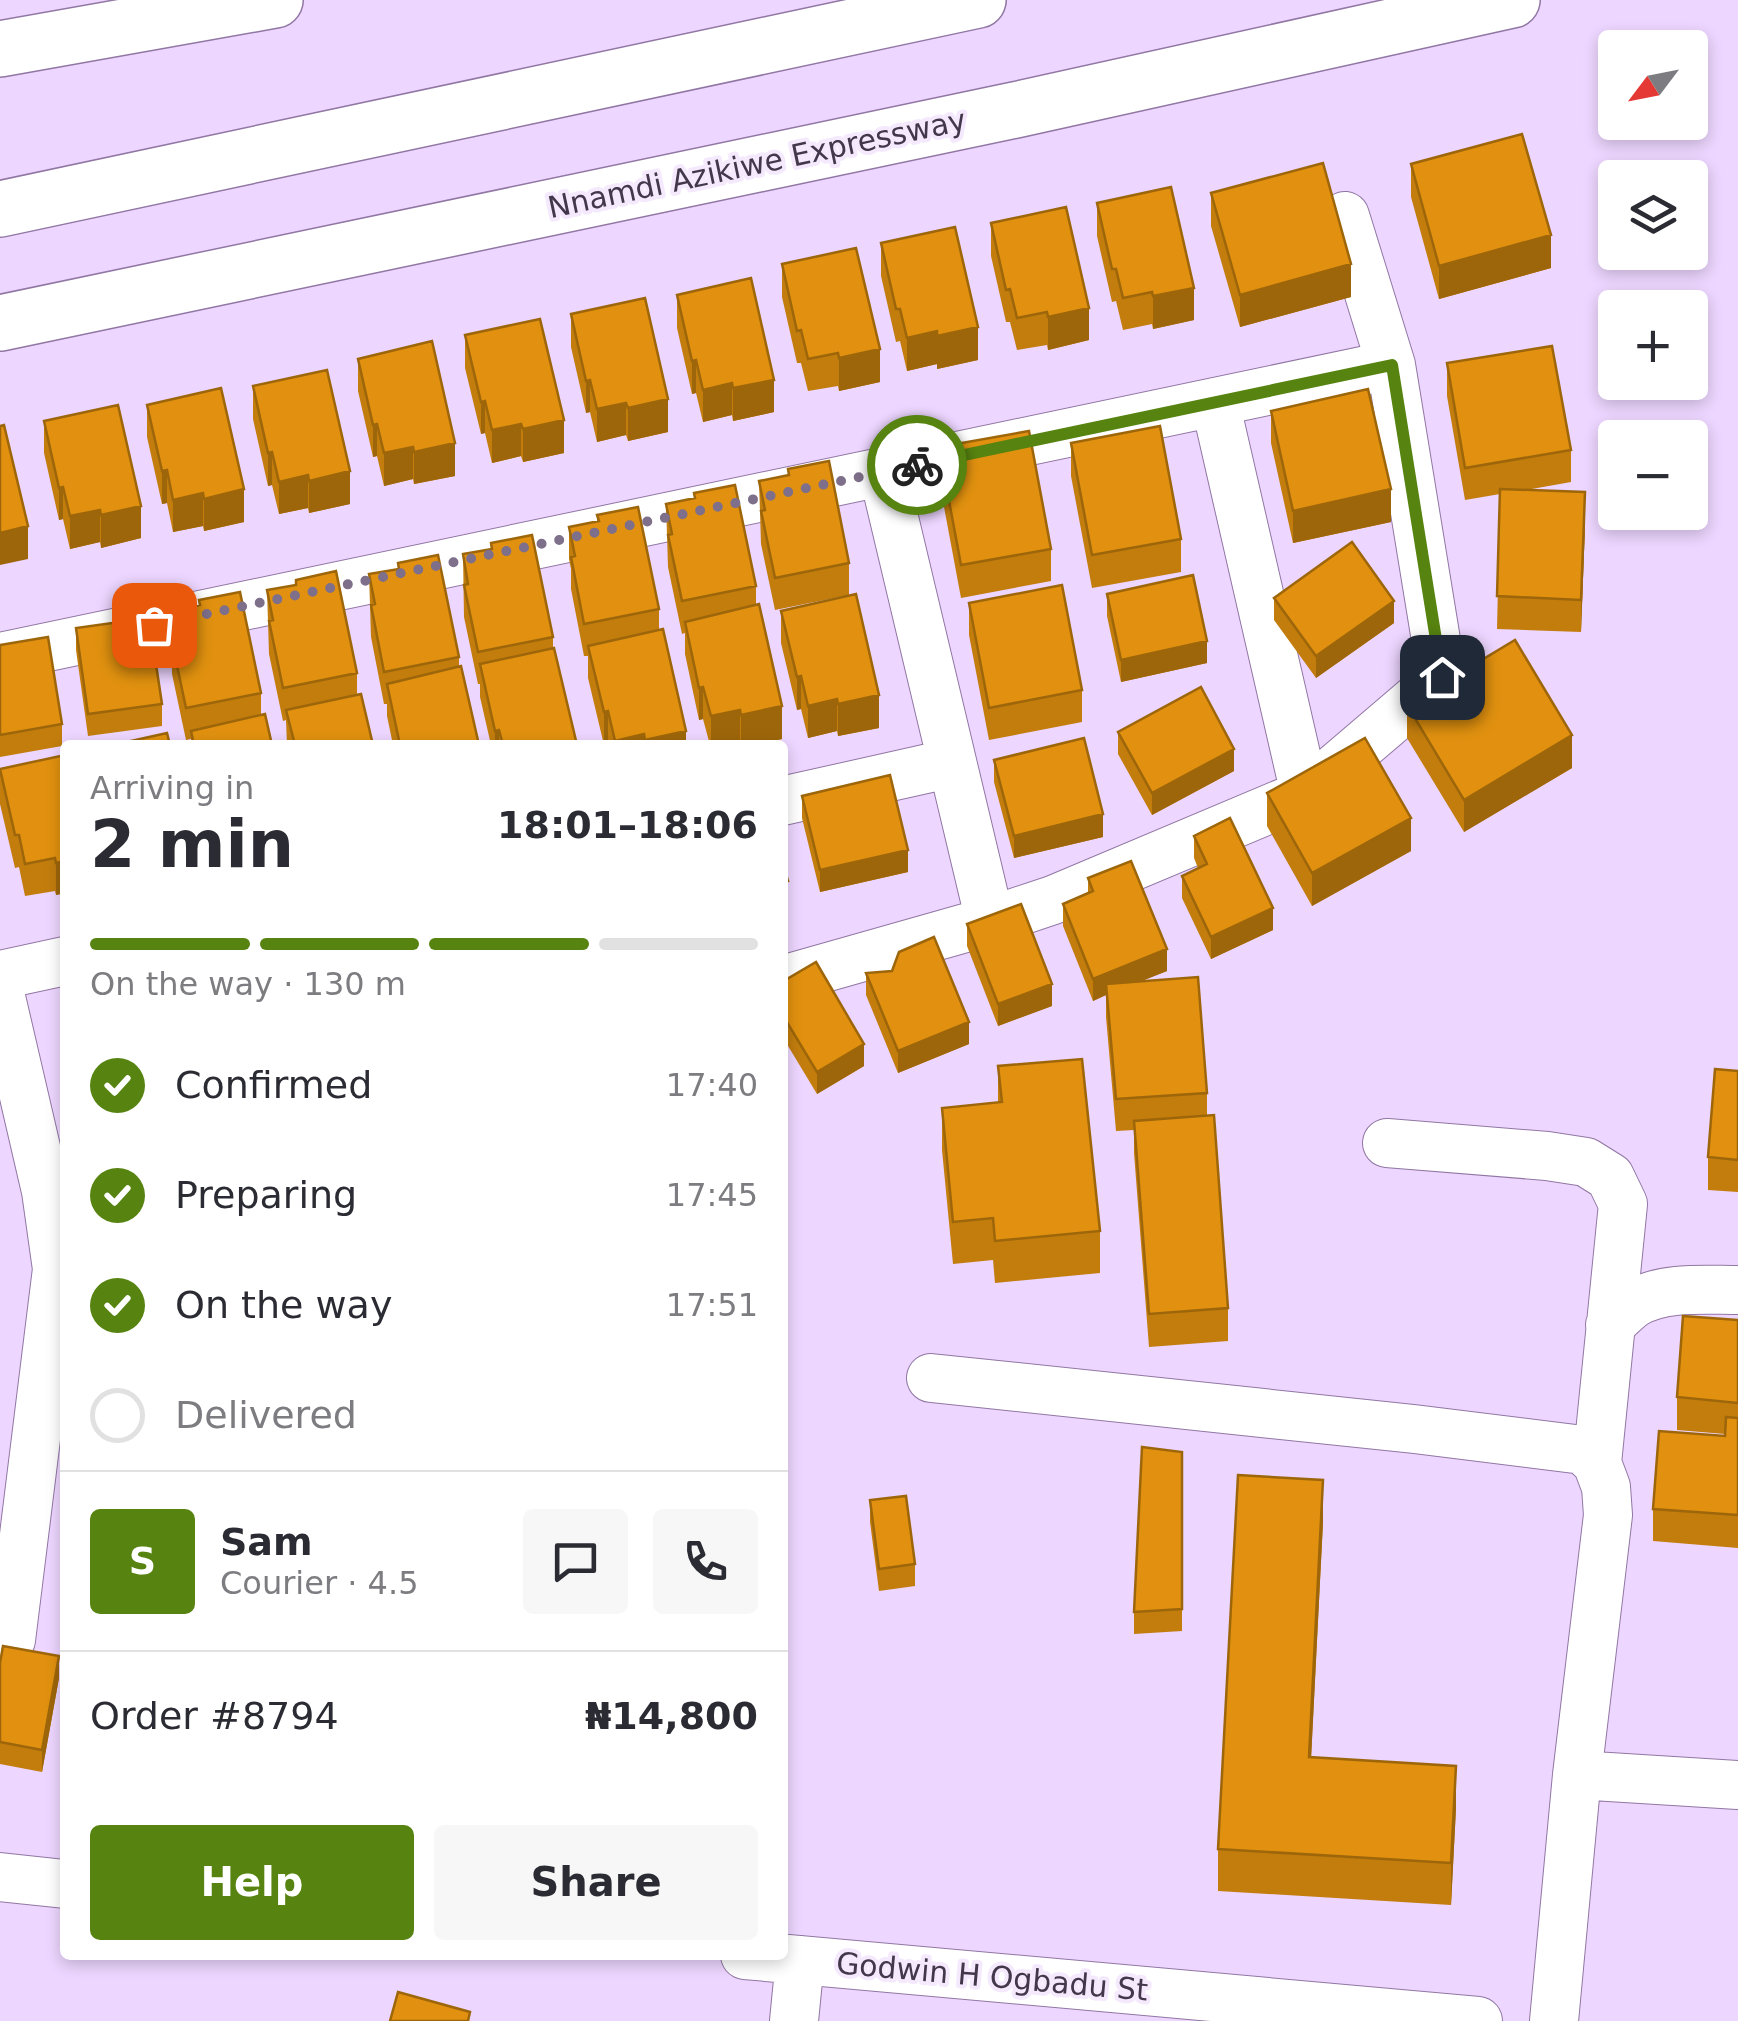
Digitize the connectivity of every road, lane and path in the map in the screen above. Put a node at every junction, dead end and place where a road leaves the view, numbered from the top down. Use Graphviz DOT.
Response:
graph roads {
  1 [pos="274,0"];
  2 [pos="978,0"];
  3 [pos="1512,0"];
  4 [pos="0,50"];
  5 [pos="0,209"];
  6 [pos="1345,216"];
  7 [pos="0,323"];
  8 [pos="1392,365"];
  9 [pos="1216,402"];
  10 [pos="882,472"];
  11 [pos="0,658"];
  12 [pos="952,764"];
  13 [pos="1305,794"];
  14 [pos="788,800"];
  15 [pos="990,921"];
  16 [pos="60,962"];
  17 [pos="0,975"];
  18 [pos="788,978"];
  19 [pos="0,993"];
  20 [pos="17,1143"];
  21 [pos="1387,1143"];
  22 [pos="55,1188"];
  23 [pos="1738,1290"];
  24 [pos="1610,1324"];
  25 [pos="931,1378"];
  26 [pos="1597,1464"];
  27 [pos="0,1639"];
  28 [pos="1577,1775"];
  29 [pos="1738,1785"];
  30 [pos="0,1876"];
  31 [pos="60,1883"];
  32 [pos="788,1959"];
  33 [pos="800,1960"];
  34 [pos="1015,2000"];
  35 [pos="1310,2014"];
  36 [pos="794,2021"];
  37 [pos="1478,2021"];
  38 [pos="1554,2021"];
  1 -- 4 [label="highway"];
  2 -- 5 [label="highway"];
  3 -- 7 [label="highway, Nnamdi Azikiwe Expressway"];
  6 -- 8 [label="street"];
  8 -- 9 [label="street"];
  8 -- 13 [label="street"];
  9 -- 10 [label="street"];
  9 -- 13 [label="street"];
  10 -- 11 [label="street"];
  10 -- 12 [label="street"];
  12 -- 14 [label="street"];
  12 -- 15 [label="street"];
  13 -- 15 [label="street"];
  15 -- 18 [label="street"];
  16 -- 17 [label="street"];
  19 -- 20 [label="street"];
  20 -- 22 [label="street"];
  21 -- 24 [label="street"];
  22 -- 27 [label="street"];
  23 -- 24 [label="street"];
  24 -- 26 [label="street"];
  25 -- 26 [label="street"];
  26 -- 28 [label="street"];
  28 -- 29 [label="street"];
  28 -- 38 [label="street"];
  30 -- 31 [label="street"];
  32 -- 33 [label="street, Godwin H Ogbadu St"];
  33 -- 34 [label="street, Godwin H Ogbadu St"];
  33 -- 36 [label="street"];
  34 -- 35 [label="street, Godwin H Ogbadu St"];
  35 -- 37 [label="street, Godwin H Ogbadu St"];
}
